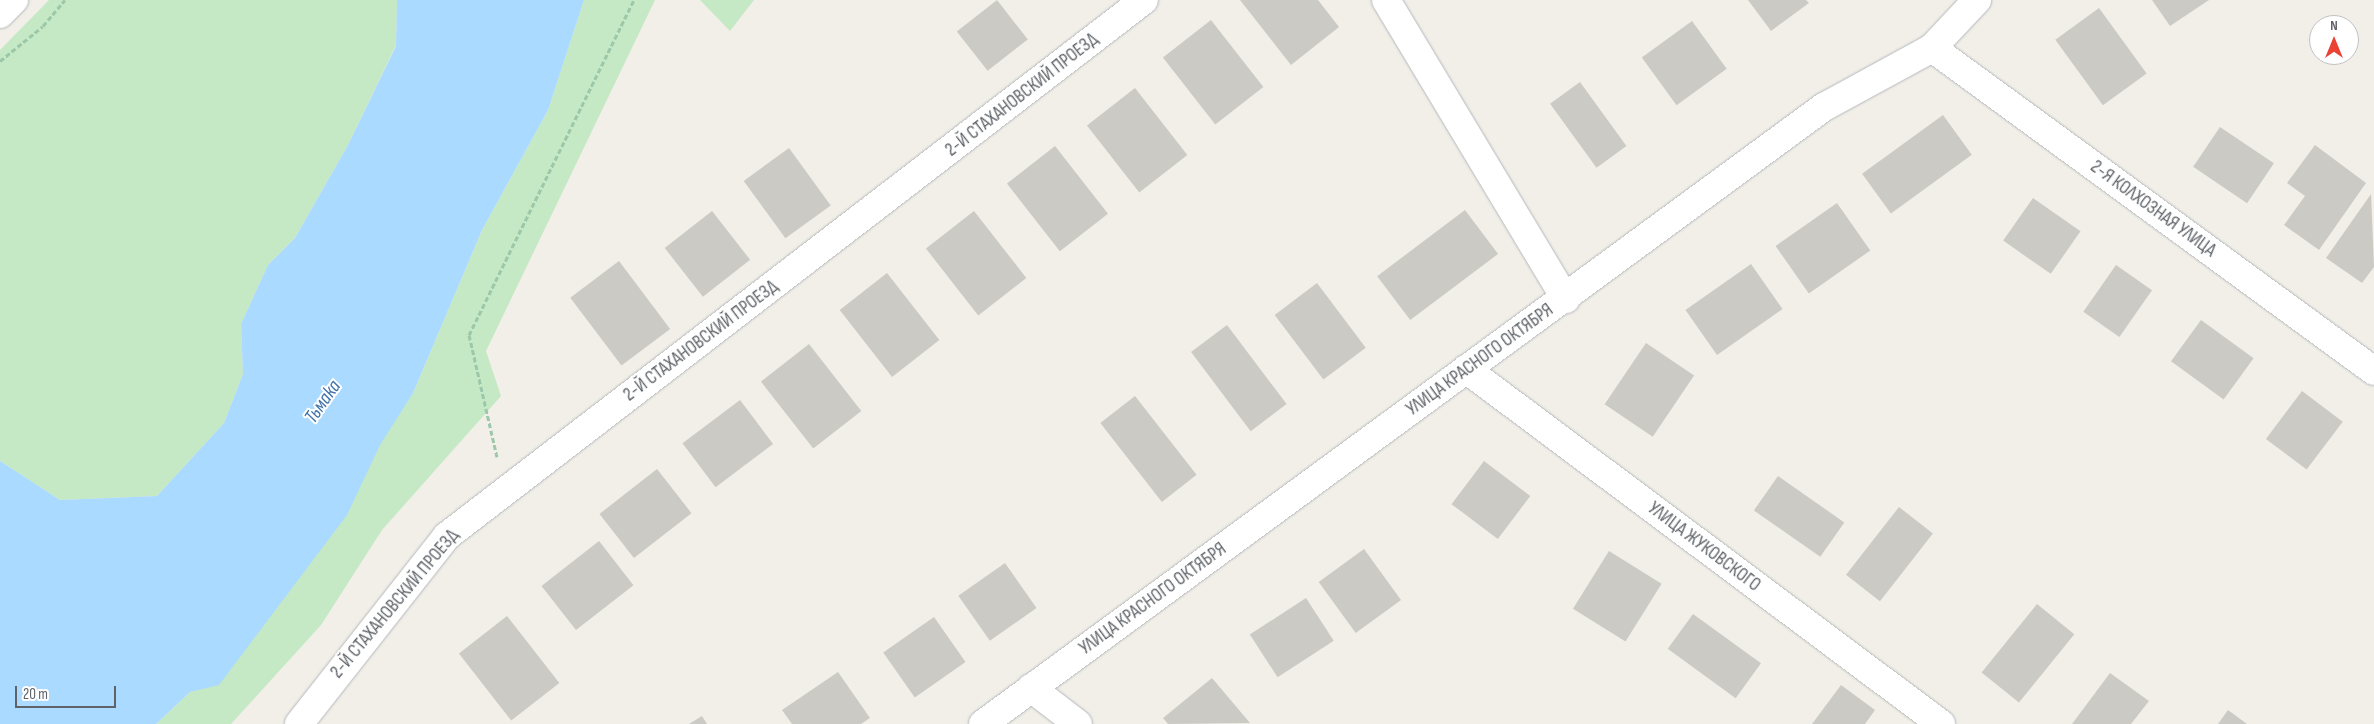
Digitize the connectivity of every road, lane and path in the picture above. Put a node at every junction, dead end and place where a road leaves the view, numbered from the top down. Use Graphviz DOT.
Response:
graph roads {
  1 [pos="14,0"];
  2 [pos="65,0"];
  3 [pos="634,0"];
  4 [pos="1144,0"];
  5 [pos="1386,0"];
  6 [pos="1977,0"];
  7 [pos="0,14"];
  8 [pos="1932,48"];
  9 [pos="0,61"];
  10 [pos="1566,299"];
  11 [pos="1466,369"];
  12 [pos="2374,371"];
  13 [pos="506,490"];
  14 [pos="1031,688"];
  15 [pos="299,724"];
  16 [pos="983,724"];
  17 [pos="1078,724"];
  18 [pos="1941,724"];
  1 -- 7 [label="street"];
  2 -- 9 [label="path"];
  3 -- 13 [label="path"];
  4 -- 13 [label="street, 2-Й СТАХАНОВСКИЙ ПРОЕЗД"];
  5 -- 10 [label="street"];
  6 -- 8 [label="street, УЛИЦА КРАСНОГО ОКТЯБРЯ"];
  8 -- 10 [label="street, УЛИЦА КРАСНОГО ОКТЯБРЯ"];
  8 -- 12 [label="street, 2-Я КОЛХОЗНАЯ УЛИЦА"];
  10 -- 11 [label="street, УЛИЦА КРАСНОГО ОКТЯБРЯ"];
  11 -- 14 [label="street, УЛИЦА КРАСНОГО ОКТЯБРЯ"];
  11 -- 18 [label="street, УЛИЦА ЖУКОВСКОГО"];
  13 -- 15 [label="street, 2-Й СТАХАНОВСКИЙ ПРОЕЗД"];
  14 -- 16 [label="street, УЛИЦА КРАСНОГО ОКТЯБРЯ"];
  14 -- 17 [label="street"];
}
